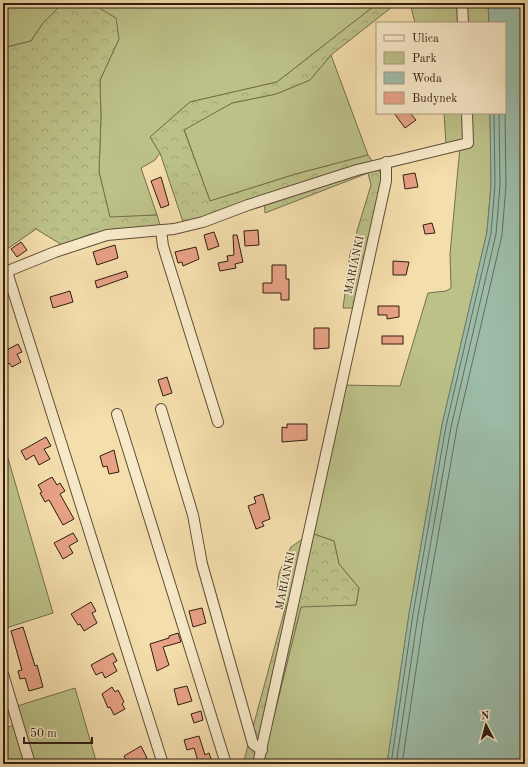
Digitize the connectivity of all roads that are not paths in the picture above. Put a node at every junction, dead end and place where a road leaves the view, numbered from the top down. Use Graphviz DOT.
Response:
graph roads {
  1 [pos="462,3"];
  2 [pos="463,22"];
  3 [pos="467,114"];
  4 [pos="386,162"];
  5 [pos="161,230"];
  6 [pos="5,273"];
  7 [pos="161,409"];
  8 [pos="117,414"];
  9 [pos="218,422"];
  10 [pos="3,674"];
  11 [pos="262,750"];
  12 [pos="30,764"];
  13 [pos="162,764"];
  14 [pos="226,764"];
  15 [pos="258,764"];
  1 -- 2 [label="street"];
  3 -- 4 [label="street"];
  4 -- 5 [label="street"];
  4 -- 11 [label="street, MARIANKI"];
  5 -- 6 [label="street"];
  5 -- 9 [label="street"];
  6 -- 13 [label="street"];
  7 -- 11 [label="street"];
  8 -- 14 [label="street"];
  10 -- 12 [label="street"];
  11 -- 15 [label="street, MARIANKI"];
}
